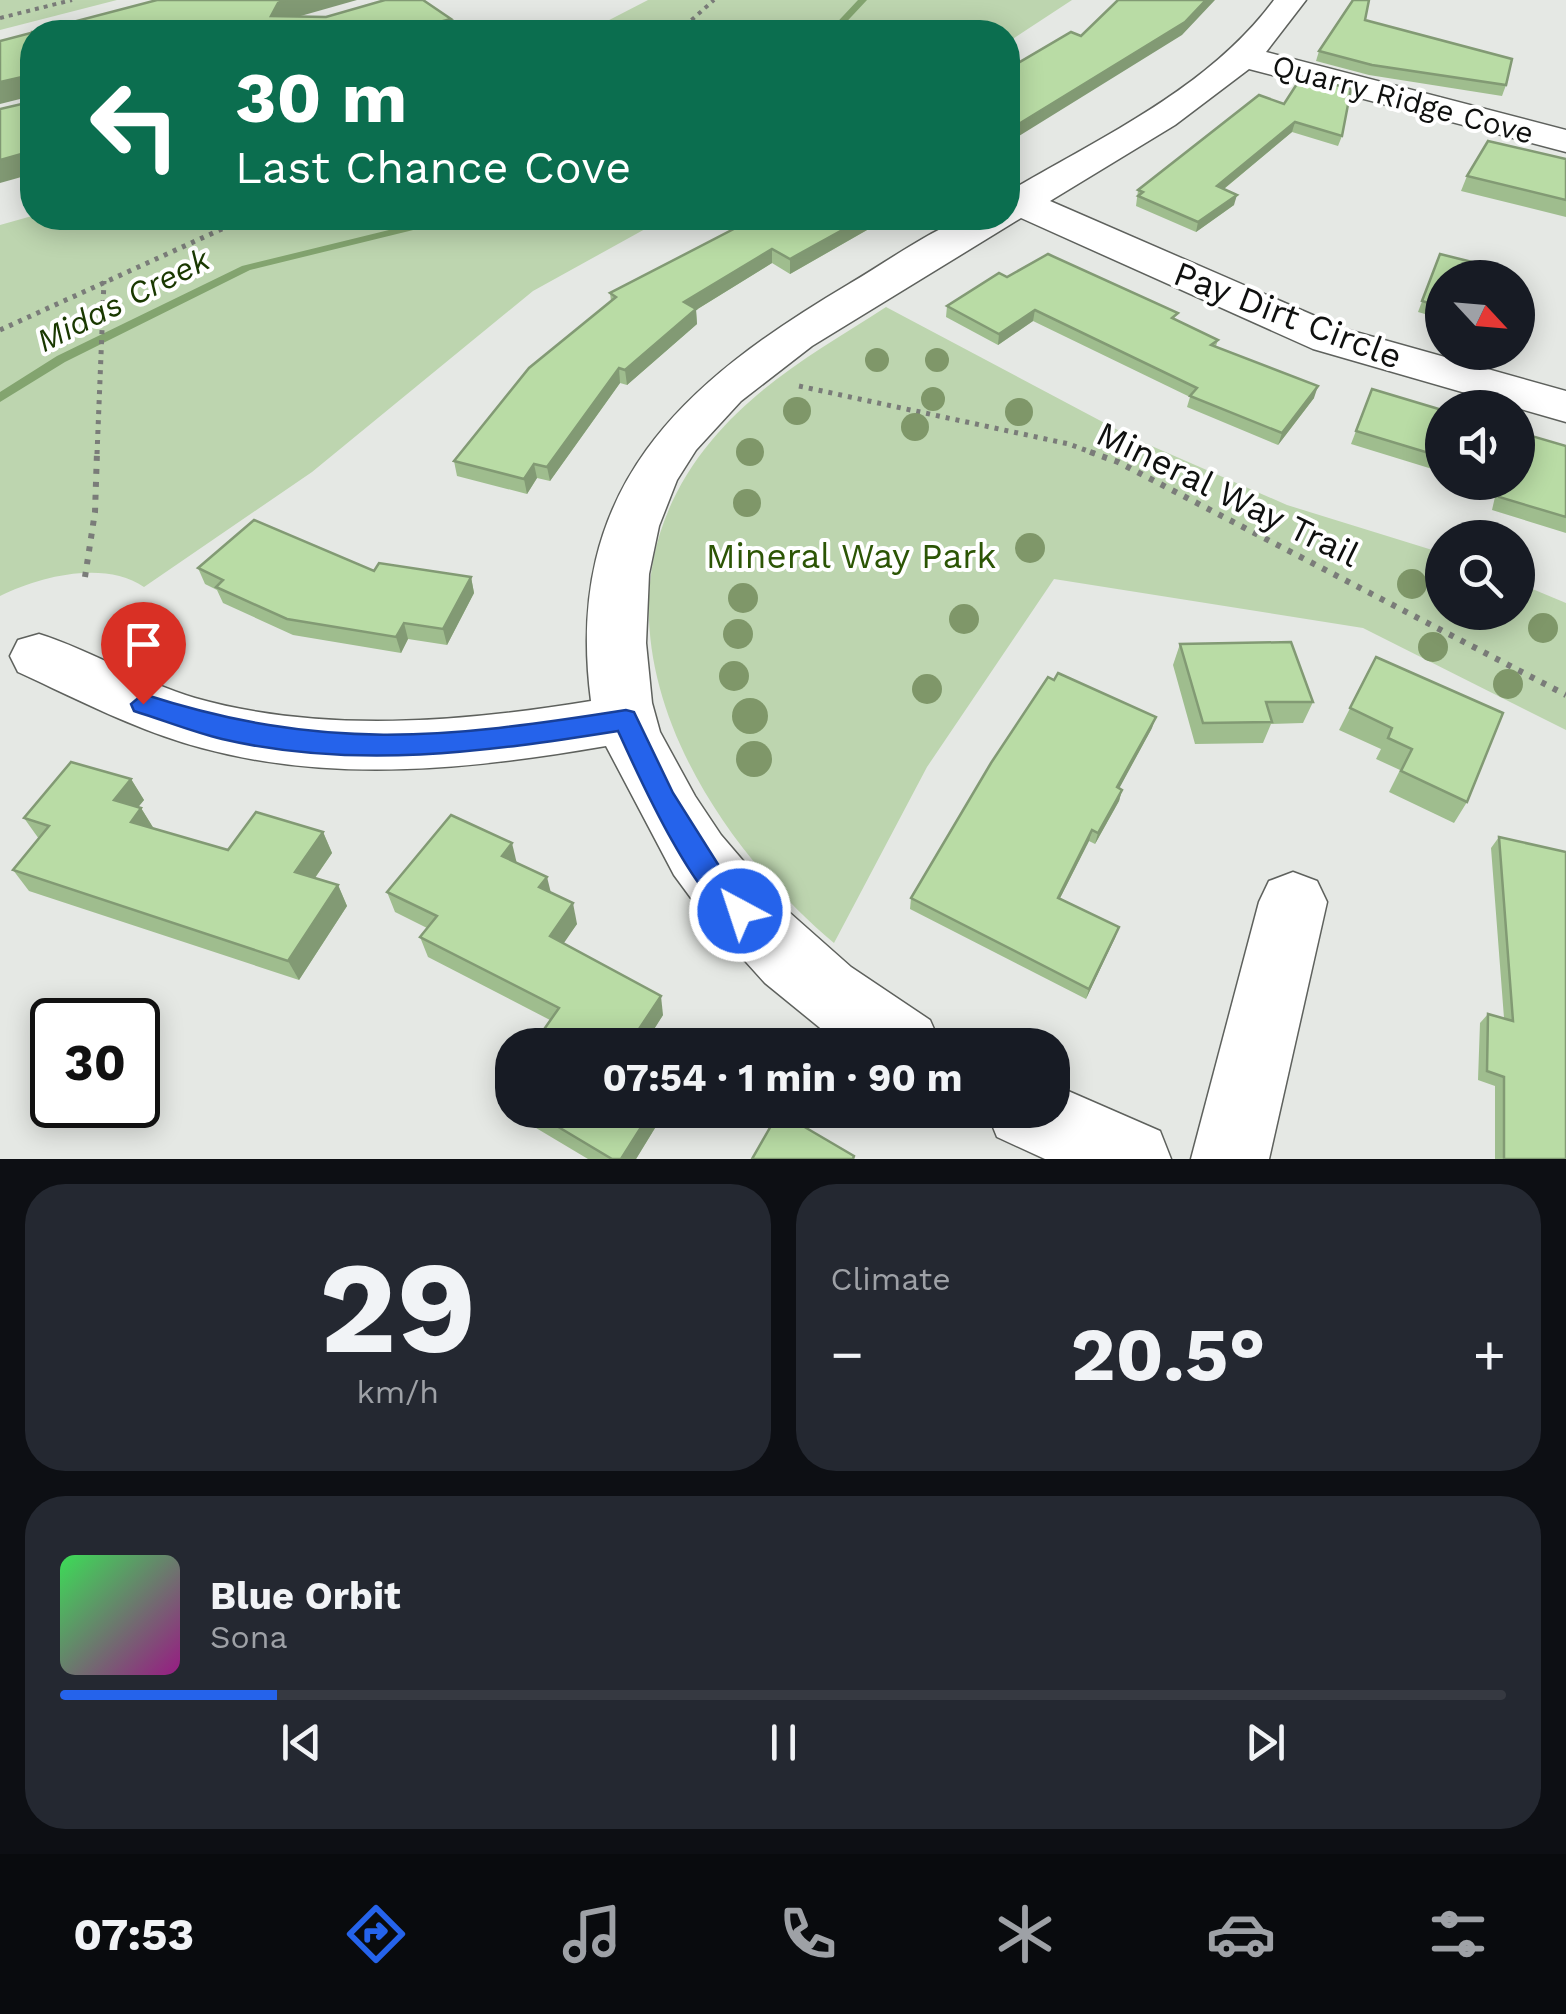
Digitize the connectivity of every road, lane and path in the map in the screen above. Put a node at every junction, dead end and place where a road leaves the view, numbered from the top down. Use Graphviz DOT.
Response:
graph roads {
  1 [pos="72,0"];
  2 [pos="714,0"];
  3 [pos="1290,0"];
  4 [pos="0,18"];
  5 [pos="692,20"];
  6 [pos="1241,56"];
  7 [pos="1566,142"];
  8 [pos="1020,201"];
  9 [pos="1020,216"];
  10 [pos="219,230"];
  11 [pos="973,230"];
  12 [pos="104,281"];
  13 [pos="0,330"];
  14 [pos="788,382"];
  15 [pos="1566,407"];
  16 [pos="85,578"];
  17 [pos="39,656"];
  18 [pos="1566,695"];
  19 [pos="626,720"];
  20 [pos="1292,902"];
  21 [pos="880,1028"];
  22 [pos="1064,1128"];
  23 [pos="1132,1159"];
  24 [pos="1230,1159"];
  1 -- 4 [label="path"];
  2 -- 5 [label="path"];
  3 -- 6 [label="street"];
  6 -- 7 [label="street, Quarry Ridge Cove"];
  6 -- 8 [label="street"];
  9 -- 15 [label="street, Pay Dirt Circle"];
  10 -- 12 [label="path"];
  11 -- 19 [label="street"];
  12 -- 13 [label="path"];
  12 -- 16 [label="path"];
  14 -- 18 [label="path, Mineral Way Trail"];
  17 -- 19 [label="street"];
  19 -- 21 [label="street"];
  20 -- 24 [label="street"];
  22 -- 23 [label="street"];
}
